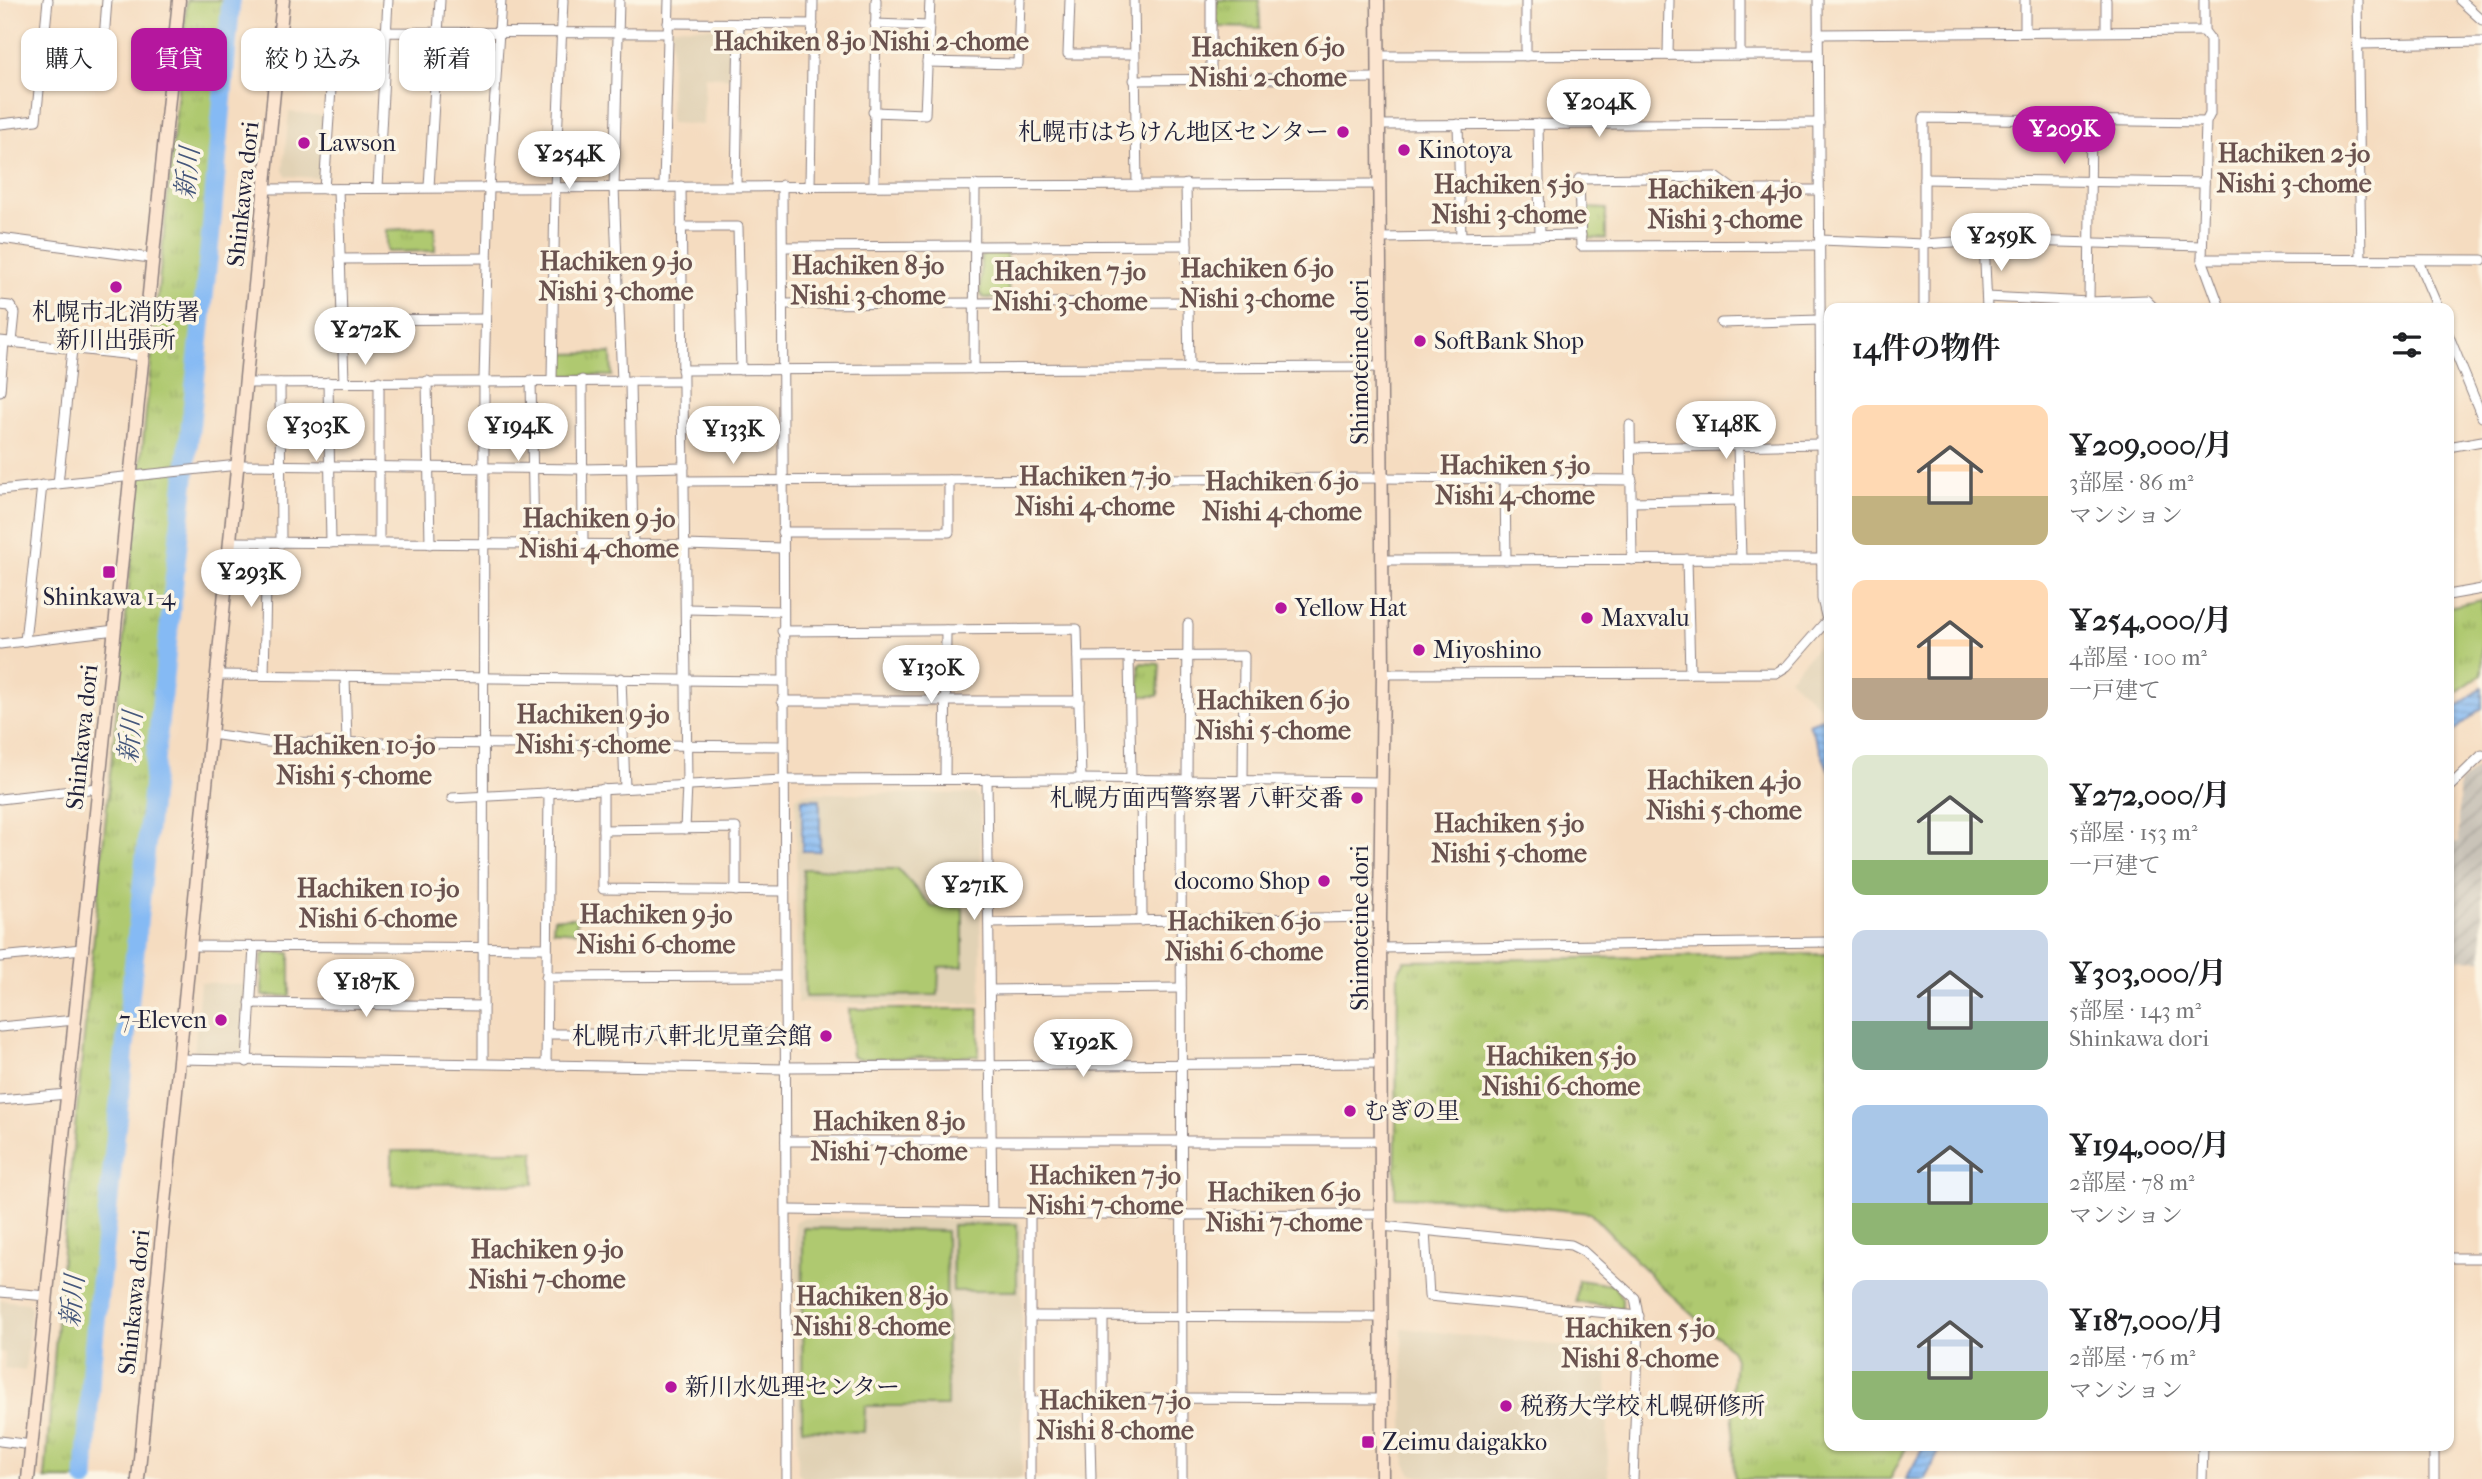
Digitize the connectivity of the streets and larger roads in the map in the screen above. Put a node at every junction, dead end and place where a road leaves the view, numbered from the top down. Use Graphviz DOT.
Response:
graph roads {
  1 [pos="48,0"];
  2 [pos="107,0"];
  3 [pos="179,0"];
  4 [pos="283,0"];
  5 [pos="388,0"];
  6 [pos="440,0"];
  7 [pos="501,0"];
  8 [pos="564,0"];
  9 [pos="619,0"];
  10 [pos="669,0"];
  11 [pos="813,0"];
  12 [pos="876,0"];
  13 [pos="930,0"];
  14 [pos="1020,0"];
  15 [pos="1070,0"];
  16 [pos="1134,0"];
  17 [pos="1211,0"];
  18 [pos="1378,0"];
  19 [pos="1526,0"];
  20 [pos="1669,0"];
  21 [pos="1740,0"];
  22 [pos="1818,0"];
  23 [pos="2025,0"];
  24 [pos="2106,0"];
  25 [pos="2204,0"];
  26 [pos="2357,0"];
  27 [pos="2460,0"];
  28 [pos="2482,20"];
  29 [pos="739,23"];
  30 [pos="813,24"];
  31 [pos="875,24"];
  32 [pos="929,26"];
  33 [pos="105,28"];
  34 [pos="438,28"];
  35 [pos="668,28"];
  36 [pos="2106,30"];
  37 [pos="386,31"];
  38 [pos="399,31"];
  39 [pos="2204,31"];
  40 [pos="562,32"];
  41 [pos="618,32"];
  42 [pos="2025,32"];
  43 [pos="495,33"];
  44 [pos="499,33"];
  45 [pos="1818,34"];
  46 [pos="2482,42"];
  47 [pos="2359,44"];
  48 [pos="1133,54"];
  49 [pos="1668,55"];
  50 [pos="1740,55"];
  51 [pos="1818,55"];
  52 [pos="1378,56"];
  53 [pos="1526,56"];
  54 [pos="927,62"];
  55 [pos="1211,78"];
  56 [pos="1379,79"];
  57 [pos="1134,80"];
  58 [pos="435,91"];
  59 [pos="873,112"];
  60 [pos="2091,120"];
  61 [pos="2206,122"];
  62 [pos="1819,123"];
  63 [pos="0,124"];
  64 [pos="1458,124"];
  65 [pos="1538,124"];
  66 [pos="1379,125"];
  67 [pos="1924,179"];
  68 [pos="2091,182"];
  69 [pos="2204,183"];
  70 [pos="1137,184"];
  71 [pos="1186,184"];
  72 [pos="1379,184"];
  73 [pos="782,185"];
  74 [pos="975,185"];
  75 [pos="664,186"];
  76 [pos="681,186"];
  77 [pos="736,186"];
  78 [pos="810,186"];
  79 [pos="874,186"];
  80 [pos="378,187"];
  81 [pos="429,187"];
  82 [pos="489,188"];
  83 [pos="555,188"];
  84 [pos="614,188"];
  85 [pos="265,189"];
  86 [pos="324,189"];
  87 [pos="338,189"];
  88 [pos="1819,190"];
  89 [pos="681,227"];
  90 [pos="1581,235"];
  91 [pos="1540,236"];
  92 [pos="1461,237"];
  93 [pos="0,238"];
  94 [pos="1380,238"];
  95 [pos="1984,240"];
  96 [pos="1820,242"];
  97 [pos="2090,243"];
  98 [pos="1924,244"];
  99 [pos="1187,245"];
  100 [pos="2202,246"];
  101 [pos="783,247"];
  102 [pos="974,248"];
  103 [pos="150,258"];
  104 [pos="487,258"];
  105 [pos="340,259"];
  106 [pos="2202,259"];
  107 [pos="2361,260"];
  108 [pos="2482,260"];
  109 [pos="2418,261"];
  110 [pos="1987,297"];
  111 [pos="1188,302"];
  112 [pos="2089,302"];
  113 [pos="1924,303"];
  114 [pos="1987,303"];
  115 [pos="2149,303"];
  116 [pos="2218,303"];
  117 [pos="2436,303"];
  118 [pos="782,304"];
  119 [pos="0,305"];
  120 [pos="974,305"];
  121 [pos="485,319"];
  122 [pos="342,320"];
  123 [pos="1820,320"];
  124 [pos="1721,323"];
  125 [pos="1824,341"];
  126 [pos="6,342"];
  127 [pos="72,349"];
  128 [pos="2454,349"];
  129 [pos="143,356"];
  130 [pos="1381,367"];
  131 [pos="1189,368"];
  132 [pos="974,369"];
  133 [pos="682,370"];
  134 [pos="741,370"];
  135 [pos="782,370"];
  136 [pos="1824,370"];
  137 [pos="484,380"];
  138 [pos="531,380"];
  139 [pos="552,380"];
  140 [pos="582,380"];
  141 [pos="379,381"];
  142 [pos="427,381"];
  143 [pos="626,381"];
  144 [pos="682,381"];
  145 [pos="328,382"];
  146 [pos="344,382"];
  147 [pos="246,383"];
  148 [pos="280,383"];
  149 [pos="0,391"];
  150 [pos="2482,417"];
  151 [pos="1630,425"];
  152 [pos="2482,441"];
  153 [pos="1821,444"];
  154 [pos="1738,446"];
  155 [pos="2454,446"];
  156 [pos="1631,448"];
  157 [pos="232,466"];
  158 [pos="282,466"];
  159 [pos="331,466"];
  160 [pos="379,467"];
  161 [pos="430,467"];
  162 [pos="485,467"];
  163 [pos="684,467"];
  164 [pos="533,468"];
  165 [pos="633,468"];
  166 [pos="583,469"];
  167 [pos="1824,474"];
  168 [pos="130,476"];
  169 [pos="1382,478"];
  170 [pos="1505,479"];
  171 [pos="783,480"];
  172 [pos="949,480"];
  173 [pos="1632,480"];
  174 [pos="684,481"];
  175 [pos="58,484"];
  176 [pos="42,485"];
  177 [pos="0,490"];
  178 [pos="1740,500"];
  179 [pos="1632,502"];
  180 [pos="1824,509"];
  181 [pos="782,532"];
  182 [pos="230,542"];
  183 [pos="267,543"];
  184 [pos="281,543"];
  185 [pos="331,543"];
  186 [pos="379,543"];
  187 [pos="430,544"];
  188 [pos="483,544"];
  189 [pos="583,544"];
  190 [pos="633,544"];
  191 [pos="685,545"];
  192 [pos="534,546"];
  193 [pos="782,548"];
  194 [pos="1686,559"];
  195 [pos="1741,559"];
  196 [pos="1822,559"];
  197 [pos="1382,560"];
  198 [pos="1506,560"];
  199 [pos="1632,560"];
  200 [pos="2482,589"];
  201 [pos="2454,594"];
  202 [pos="1824,606"];
  203 [pos="685,609"];
  204 [pos="782,611"];
  205 [pos="1188,624"];
  206 [pos="1824,624"];
  207 [pos="115,630"];
  208 [pos="946,630"];
  209 [pos="782,631"];
  210 [pos="25,641"];
  211 [pos="0,644"];
  212 [pos="1189,656"];
  213 [pos="1078,657"];
  214 [pos="1129,657"];
  215 [pos="1690,673"];
  216 [pos="1383,674"];
  217 [pos="217,675"];
  218 [pos="264,675"];
  219 [pos="482,676"];
  220 [pos="345,677"];
  221 [pos="621,678"];
  222 [pos="686,680"];
  223 [pos="782,681"];
  224 [pos="782,701"];
  225 [pos="946,701"];
  226 [pos="1079,701"];
  227 [pos="211,734"];
  228 [pos="347,743"];
  229 [pos="483,744"];
  230 [pos="624,745"];
  231 [pos="782,746"];
  232 [pos="687,747"];
  233 [pos="2482,755"];
  234 [pos="945,779"];
  235 [pos="987,779"];
  236 [pos="1081,779"];
  237 [pos="1136,779"];
  238 [pos="783,780"];
  239 [pos="1184,780"];
  240 [pos="1243,780"];
  241 [pos="1382,782"];
  242 [pos="2454,782"];
  243 [pos="687,785"];
  244 [pos="98,788"];
  245 [pos="625,788"];
  246 [pos="603,789"];
  247 [pos="549,792"];
  248 [pos="484,796"];
  249 [pos="452,797"];
  250 [pos="0,799"];
  251 [pos="685,829"];
  252 [pos="603,830"];
  253 [pos="736,891"];
  254 [pos="784,891"];
  255 [pos="1380,917"];
  256 [pos="1180,920"];
  257 [pos="1142,921"];
  258 [pos="989,923"];
  259 [pos="1824,942"];
  260 [pos="190,946"];
  261 [pos="254,947"];
  262 [pos="482,948"];
  263 [pos="547,948"];
  264 [pos="1380,948"];
  265 [pos="82,949"];
  266 [pos="0,957"];
  267 [pos="785,976"];
  268 [pos="547,977"];
  269 [pos="1181,988"];
  270 [pos="990,989"];
  271 [pos="250,1003"];
  272 [pos="483,1006"];
  273 [pos="75,1020"];
  274 [pos="0,1027"];
  275 [pos="546,1034"];
  276 [pos="785,1034"];
  277 [pos="178,1059"];
  278 [pos="247,1062"];
  279 [pos="483,1063"];
  280 [pos="1381,1063"];
  281 [pos="1181,1064"];
  282 [pos="990,1065"];
  283 [pos="546,1066"];
  284 [pos="785,1068"];
  285 [pos="67,1094"];
  286 [pos="0,1100"];
  287 [pos="786,1141"];
  288 [pos="990,1141"];
  289 [pos="1181,1141"];
  290 [pos="1382,1141"];
  291 [pos="787,1210"];
  292 [pos="992,1212"];
  293 [pos="1030,1213"];
  294 [pos="1181,1215"];
  295 [pos="1382,1220"];
  296 [pos="1425,1231"];
  297 [pos="2454,1258"];
  298 [pos="2482,1258"];
  299 [pos="0,1292"];
  300 [pos="47,1296"];
  301 [pos="1030,1315"];
  302 [pos="1182,1315"];
  303 [pos="1103,1316"];
  304 [pos="1639,1316"];
  305 [pos="1382,1317"];
  306 [pos="1182,1398"];
  307 [pos="1381,1399"];
  308 [pos="1089,1400"];
  309 [pos="1103,1400"];
  310 [pos="1030,1402"];
  311 [pos="0,1441"];
  312 [pos="32,1445"];
  313 [pos="2203,1451"];
  314 [pos="2434,1451"];
  315 [pos="28,1479"];
  316 [pos="138,1479"];
  317 [pos="787,1479"];
  318 [pos="1030,1479"];
  319 [pos="1091,1479"];
  320 [pos="1182,1479"];
  321 [pos="1382,1479"];
  322 [pos="1633,1479"];
  323 [pos="2202,1479"];
  324 [pos="2434,1479"];
  1 -- 63 [label="street"];
  2 -- 33 [label="street"];
  3 -- 103 [label="street, Shinkawa dori"];
  4 -- 85 [label="street, Shinkawa dori"];
  5 -- 37 [label="street"];
  6 -- 34 [label="street"];
  7 -- 44 [label="street"];
  8 -- 40 [label="street"];
  9 -- 41 [label="street"];
  10 -- 35 [label="street"];
  11 -- 30 [label="street"];
  12 -- 31 [label="street"];
  13 -- 32 [label="street"];
  14 -- 54 [label="street"];
  15 -- 48 [label="street"];
  16 -- 48 [label="street"];
  17 -- 55 [label="street"];
  18 -- 52 [label="street, Shimoteine dori"];
  19 -- 53 [label="street"];
  20 -- 49 [label="street"];
  21 -- 50 [label="street"];
  22 -- 45 [label="street"];
  23 -- 42 [label="street"];
  24 -- 36 [label="street"];
  25 -- 39 [label="street"];
  26 -- 47 [label="street"];
  27 -- 28 [label="street"];
  29 -- 30 [label="street"];
  29 -- 35 [label="street"];
  29 -- 77 [label="street"];
  30 -- 78 [label="street"];
  31 -- 32 [label="street"];
  31 -- 59 [label="street"];
  32 -- 54 [label="street"];
  35 -- 41 [label="street"];
  35 -- 75 [label="street"];
  36 -- 39 [label="street"];
  36 -- 42 [label="street"];
  37 -- 38 [label="street"];
  37 -- 80 [label="street"];
  37 -- 86 [label="street"];
  39 -- 61 [label="street"];
  40 -- 41 [label="street"];
  40 -- 44 [label="street"];
  40 -- 83 [label="street"];
  41 -- 84 [label="street"];
  42 -- 45 [label="street"];
  43 -- 44 [label="street"];
  44 -- 82 [label="street"];
  45 -- 51 [label="street"];
  46 -- 47 [label="street"];
  47 -- 107 [label="street"];
  48 -- 57 [label="street"];
  49 -- 50 [label="street"];
  49 -- 53 [label="street"];
  50 -- 51 [label="street"];
  51 -- 62 [label="street"];
  52 -- 53 [label="street"];
  52 -- 56 [label="street, Shimoteine dori"];
  54 -- 59 [label="street"];
  55 -- 56 [label="street"];
  55 -- 57 [label="street"];
  56 -- 66 [label="street, Shimoteine dori"];
  57 -- 70 [label="street"];
  58 -- 81 [label="street"];
  59 -- 79 [label="street"];
  60 -- 61 [label="street"];
  60 -- 67 [label="street"];
  60 -- 68 [label="street"];
  61 -- 69 [label="street"];
  62 -- 65 [label="street"];
  62 -- 88 [label="street"];
  64 -- 65 [label="street"];
  64 -- 66 [label="street"];
  64 -- 92 [label="street"];
  65 -- 91 [label="street"];
  66 -- 72 [label="street, Shimoteine dori"];
  67 -- 68 [label="street"];
  67 -- 98 [label="street"];
  68 -- 69 [label="street"];
  68 -- 97 [label="street"];
  69 -- 100 [label="street"];
  70 -- 71 [label="street"];
  70 -- 74 [label="street"];
  71 -- 72 [label="street"];
  71 -- 99 [label="street"];
  72 -- 94 [label="street, Shimoteine dori"];
  73 -- 77 [label="street"];
  73 -- 78 [label="street"];
  73 -- 101 [label="street"];
  74 -- 79 [label="street"];
  74 -- 102 [label="street"];
  75 -- 76 [label="street"];
  75 -- 84 [label="street"];
  76 -- 77 [label="street"];
  76 -- 89 [label="street"];
  78 -- 79 [label="street"];
  80 -- 81 [label="street"];
  80 -- 87 [label="street"];
  81 -- 82 [label="street"];
  82 -- 83 [label="street"];
  82 -- 104 [label="street"];
  83 -- 84 [label="street"];
  83 -- 139 [label="street"];
  84 -- 143 [label="street"];
  85 -- 86 [label="street"];
  85 -- 147 [label="street, Shinkawa dori"];
  86 -- 87 [label="street"];
  87 -- 105 [label="street"];
  88 -- 90 [label="street"];
  88 -- 96 [label="street"];
  89 -- 133 [label="street"];
  89 -- 134 [label="street"];
  90 -- 91 [label="street"];
  90 -- 96 [label="street"];
  91 -- 92 [label="street"];
  92 -- 94 [label="street"];
  93 -- 103 [label="street"];
  94 -- 130 [label="street, Shimoteine dori"];
  95 -- 97 [label="street"];
  95 -- 98 [label="street"];
  95 -- 110 [label="street"];
  96 -- 98 [label="street"];
  96 -- 123 [label="street"];
  97 -- 100 [label="street"];
  97 -- 112 [label="street"];
  98 -- 113 [label="street"];
  99 -- 102 [label="street"];
  99 -- 111 [label="street"];
  100 -- 106 [label="street"];
  101 -- 102 [label="street"];
  101 -- 118 [label="street"];
  102 -- 120 [label="street"];
  103 -- 129 [label="street, Shinkawa dori"];
  104 -- 105 [label="street"];
  104 -- 121 [label="street"];
  105 -- 122 [label="street"];
  106 -- 107 [label="street"];
  106 -- 116 [label="street"];
  107 -- 109 [label="street"];
  108 -- 109 [label="street"];
  109 -- 117 [label="street"];
  110 -- 112 [label="street"];
  110 -- 114 [label="street"];
  111 -- 120 [label="street"];
  111 -- 131 [label="street"];
  112 -- 115 [label="street"];
  118 -- 120 [label="street"];
  118 -- 135 [label="street"];
  119 -- 126 [label="street"];
  120 -- 132 [label="street"];
  121 -- 122 [label="street"];
  121 -- 137 [label="street"];
  122 -- 146 [label="street"];
  123 -- 124 [label="street"];
  123 -- 125 [label="street"];
  126 -- 127 [label="street"];
  126 -- 149 [label="street"];
  127 -- 129 [label="street"];
  127 -- 175 [label="street"];
  128 -- 150 [label="street"];
  129 -- 168 [label="street, Shinkawa dori"];
  130 -- 131 [label="street"];
  130 -- 169 [label="street, Shimoteine dori"];
  131 -- 132 [label="street"];
  132 -- 135 [label="street"];
  133 -- 134 [label="street"];
  133 -- 144 [label="street"];
  134 -- 135 [label="street"];
  135 -- 171 [label="street"];
  136 -- 153 [label="street"];
  137 -- 138 [label="street"];
  137 -- 142 [label="street"];
  137 -- 162 [label="street"];
  138 -- 139 [label="street"];
  138 -- 164 [label="street"];
  139 -- 140 [label="street"];
  140 -- 143 [label="street"];
  140 -- 166 [label="street"];
  141 -- 142 [label="street"];
  141 -- 146 [label="street"];
  141 -- 160 [label="street"];
  142 -- 161 [label="street"];
  143 -- 144 [label="street"];
  143 -- 165 [label="street"];
  144 -- 163 [label="street"];
  145 -- 146 [label="street"];
  145 -- 148 [label="street"];
  145 -- 159 [label="street"];
  147 -- 148 [label="street"];
  147 -- 157 [label="street, Shinkawa dori"];
  148 -- 158 [label="street"];
  151 -- 156 [label="street"];
  152 -- 155 [label="street"];
  153 -- 154 [label="street"];
  153 -- 167 [label="street"];
  154 -- 156 [label="street"];
  154 -- 178 [label="street"];
  156 -- 173 [label="street"];
  157 -- 158 [label="street"];
  157 -- 168 [label="street"];
  157 -- 182 [label="street, Shinkawa dori"];
  158 -- 159 [label="street"];
  158 -- 184 [label="street"];
  159 -- 160 [label="street"];
  159 -- 185 [label="street"];
  160 -- 161 [label="street"];
  160 -- 186 [label="street"];
  161 -- 162 [label="street"];
  161 -- 187 [label="street"];
  162 -- 164 [label="street"];
  162 -- 188 [label="street"];
  163 -- 165 [label="street"];
  163 -- 174 [label="street"];
  164 -- 166 [label="street"];
  164 -- 192 [label="street"];
  165 -- 166 [label="street"];
  165 -- 190 [label="street"];
  166 -- 189 [label="street"];
  168 -- 175 [label="street"];
  168 -- 207 [label="street, Shinkawa dori"];
  169 -- 170 [label="street"];
  169 -- 172 [label="street"];
  169 -- 197 [label="street, Shimoteine dori"];
  170 -- 173 [label="street"];
  170 -- 198 [label="street"];
  171 -- 172 [label="street"];
  171 -- 174 [label="street"];
  171 -- 181 [label="street"];
  172 -- 181 [label="street"];
  173 -- 179 [label="street"];
  174 -- 191 [label="street"];
  175 -- 176 [label="street"];
  176 -- 177 [label="street"];
  176 -- 210 [label="street"];
  178 -- 179 [label="street"];
  178 -- 195 [label="street"];
  179 -- 199 [label="street"];
  180 -- 196 [label="street"];
  181 -- 193 [label="street"];
  182 -- 183 [label="street"];
  182 -- 217 [label="street, Shinkawa dori"];
  183 -- 184 [label="street"];
  183 -- 218 [label="street"];
  184 -- 185 [label="street"];
  185 -- 186 [label="street"];
  186 -- 187 [label="street"];
  187 -- 188 [label="street"];
  188 -- 192 [label="street"];
  188 -- 219 [label="street"];
  189 -- 190 [label="street"];
  189 -- 192 [label="street"];
  190 -- 191 [label="street"];
  191 -- 193 [label="street"];
  191 -- 203 [label="street"];
  193 -- 204 [label="street"];
  194 -- 195 [label="street"];
  194 -- 199 [label="street"];
  194 -- 215 [label="street"];
  195 -- 196 [label="street"];
  196 -- 202 [label="street"];
  197 -- 198 [label="street"];
  197 -- 216 [label="street, Shimoteine dori"];
  198 -- 199 [label="street"];
  200 -- 201 [label="street"];
  203 -- 204 [label="street"];
  203 -- 222 [label="street"];
  204 -- 209 [label="street"];
  205 -- 212 [label="street"];
  206 -- 215 [label="street"];
  207 -- 210 [label="street"];
  207 -- 244 [label="street, Shinkawa dori"];
  208 -- 209 [label="street"];
  208 -- 213 [label="street"];
  208 -- 225 [label="street"];
  209 -- 223 [label="street"];
  210 -- 211 [label="street"];
  212 -- 214 [label="street"];
  212 -- 239 [label="street"];
  212 -- 240 [label="street"];
  213 -- 214 [label="street"];
  213 -- 226 [label="street"];
  214 -- 237 [label="street"];
  215 -- 216 [label="street"];
  216 -- 241 [label="street, Shimoteine dori"];
  217 -- 218 [label="street"];
  217 -- 227 [label="street, Shinkawa dori"];
  218 -- 220 [label="street"];
  219 -- 220 [label="street"];
  219 -- 221 [label="street"];
  219 -- 229 [label="street"];
  220 -- 228 [label="street"];
  221 -- 222 [label="street"];
  221 -- 230 [label="street"];
  222 -- 223 [label="street"];
  222 -- 232 [label="street"];
  223 -- 224 [label="street"];
  224 -- 225 [label="street"];
  224 -- 231 [label="street"];
  225 -- 226 [label="street"];
  225 -- 234 [label="street"];
  226 -- 236 [label="street"];
  227 -- 228 [label="street"];
  227 -- 260 [label="street, Shinkawa dori"];
  228 -- 229 [label="street"];
  229 -- 230 [label="street"];
  229 -- 248 [label="street"];
  230 -- 232 [label="street"];
  230 -- 245 [label="street"];
  231 -- 232 [label="street"];
  231 -- 238 [label="street"];
  232 -- 243 [label="street"];
  233 -- 242 [label="street"];
  234 -- 235 [label="street"];
  234 -- 238 [label="street"];
  235 -- 236 [label="street"];
  235 -- 258 [label="street"];
  236 -- 237 [label="street"];
  237 -- 239 [label="street"];
  237 -- 257 [label="street"];
  238 -- 243 [label="street"];
  238 -- 254 [label="street"];
  239 -- 240 [label="street"];
  239 -- 256 [label="street"];
  240 -- 241 [label="street"];
  241 -- 255 [label="street, Shimoteine dori"];
  243 -- 245 [label="street"];
  243 -- 251 [label="street"];
  244 -- 250 [label="street"];
  244 -- 265 [label="street, Shinkawa dori"];
  245 -- 246 [label="street"];
  246 -- 247 [label="street"];
  246 -- 252 [label="street"];
  247 -- 248 [label="street"];
  247 -- 263 [label="street"];
  248 -- 249 [label="street"];
  248 -- 262 [label="street"];
  251 -- 252 [label="street"];
  251 -- 253 [label="street"];
  252 -- 253 [label="street"];
  253 -- 254 [label="street"];
  254 -- 267 [label="street"];
  255 -- 256 [label="street"];
  255 -- 264 [label="street, Shimoteine dori"];
  256 -- 257 [label="street"];
  256 -- 269 [label="street"];
  257 -- 258 [label="street"];
  258 -- 270 [label="street"];
  259 -- 264 [label="street"];
  260 -- 261 [label="street"];
  260 -- 277 [label="street, Shinkawa dori"];
  261 -- 262 [label="street"];
  261 -- 271 [label="street"];
  262 -- 263 [label="street"];
  262 -- 272 [label="street"];
  263 -- 268 [label="street"];
  264 -- 280 [label="street, Shimoteine dori"];
  265 -- 266 [label="street"];
  265 -- 273 [label="street, Shinkawa dori"];
  267 -- 268 [label="street"];
  267 -- 276 [label="street"];
  268 -- 275 [label="street"];
  269 -- 270 [label="street"];
  269 -- 281 [label="street"];
  270 -- 282 [label="street"];
  271 -- 272 [label="street"];
  271 -- 278 [label="street"];
  272 -- 279 [label="street"];
  273 -- 274 [label="street"];
  273 -- 285 [label="street, Shinkawa dori"];
  275 -- 276 [label="street"];
  275 -- 283 [label="street"];
  276 -- 284 [label="street"];
  277 -- 278 [label="street"];
  277 -- 316 [label="street, Shinkawa dori"];
  278 -- 279 [label="street"];
  279 -- 283 [label="street"];
  280 -- 281 [label="street"];
  280 -- 290 [label="street, Shimoteine dori"];
  281 -- 282 [label="street"];
  281 -- 289 [label="street"];
  282 -- 284 [label="street"];
  282 -- 288 [label="street"];
  283 -- 284 [label="street"];
  284 -- 287 [label="street"];
  285 -- 286 [label="street"];
  285 -- 300 [label="street, Shinkawa dori"];
  287 -- 288 [label="street"];
  287 -- 291 [label="street"];
  288 -- 289 [label="street"];
  288 -- 292 [label="street"];
  289 -- 290 [label="street"];
  289 -- 294 [label="street"];
  290 -- 295 [label="street, Shimoteine dori"];
  291 -- 292 [label="street"];
  291 -- 317 [label="street"];
  292 -- 293 [label="street"];
  293 -- 294 [label="street"];
  293 -- 301 [label="street"];
  294 -- 295 [label="street"];
  294 -- 302 [label="street"];
  295 -- 296 [label="street"];
  295 -- 305 [label="street, Shimoteine dori"];
  296 -- 304 [label="street"];
  296 -- 304 [label="street"];
  297 -- 298 [label="street"];
  299 -- 300 [label="street"];
  300 -- 312 [label="street, Shinkawa dori"];
  301 -- 303 [label="street"];
  301 -- 310 [label="street"];
  302 -- 303 [label="street"];
  302 -- 305 [label="street"];
  302 -- 306 [label="street"];
  303 -- 309 [label="street"];
  304 -- 322 [label="street"];
  305 -- 307 [label="street, Shimoteine dori"];
  306 -- 307 [label="street"];
  306 -- 309 [label="street"];
  306 -- 320 [label="street"];
  307 -- 321 [label="street, Shimoteine dori"];
  308 -- 309 [label="street"];
  308 -- 310 [label="street"];
  308 -- 319 [label="street"];
  310 -- 318 [label="street"];
  311 -- 312 [label="street"];
  312 -- 315 [label="street, Shinkawa dori"];
  313 -- 323 [label="street"];
  314 -- 324 [label="street"];
}
